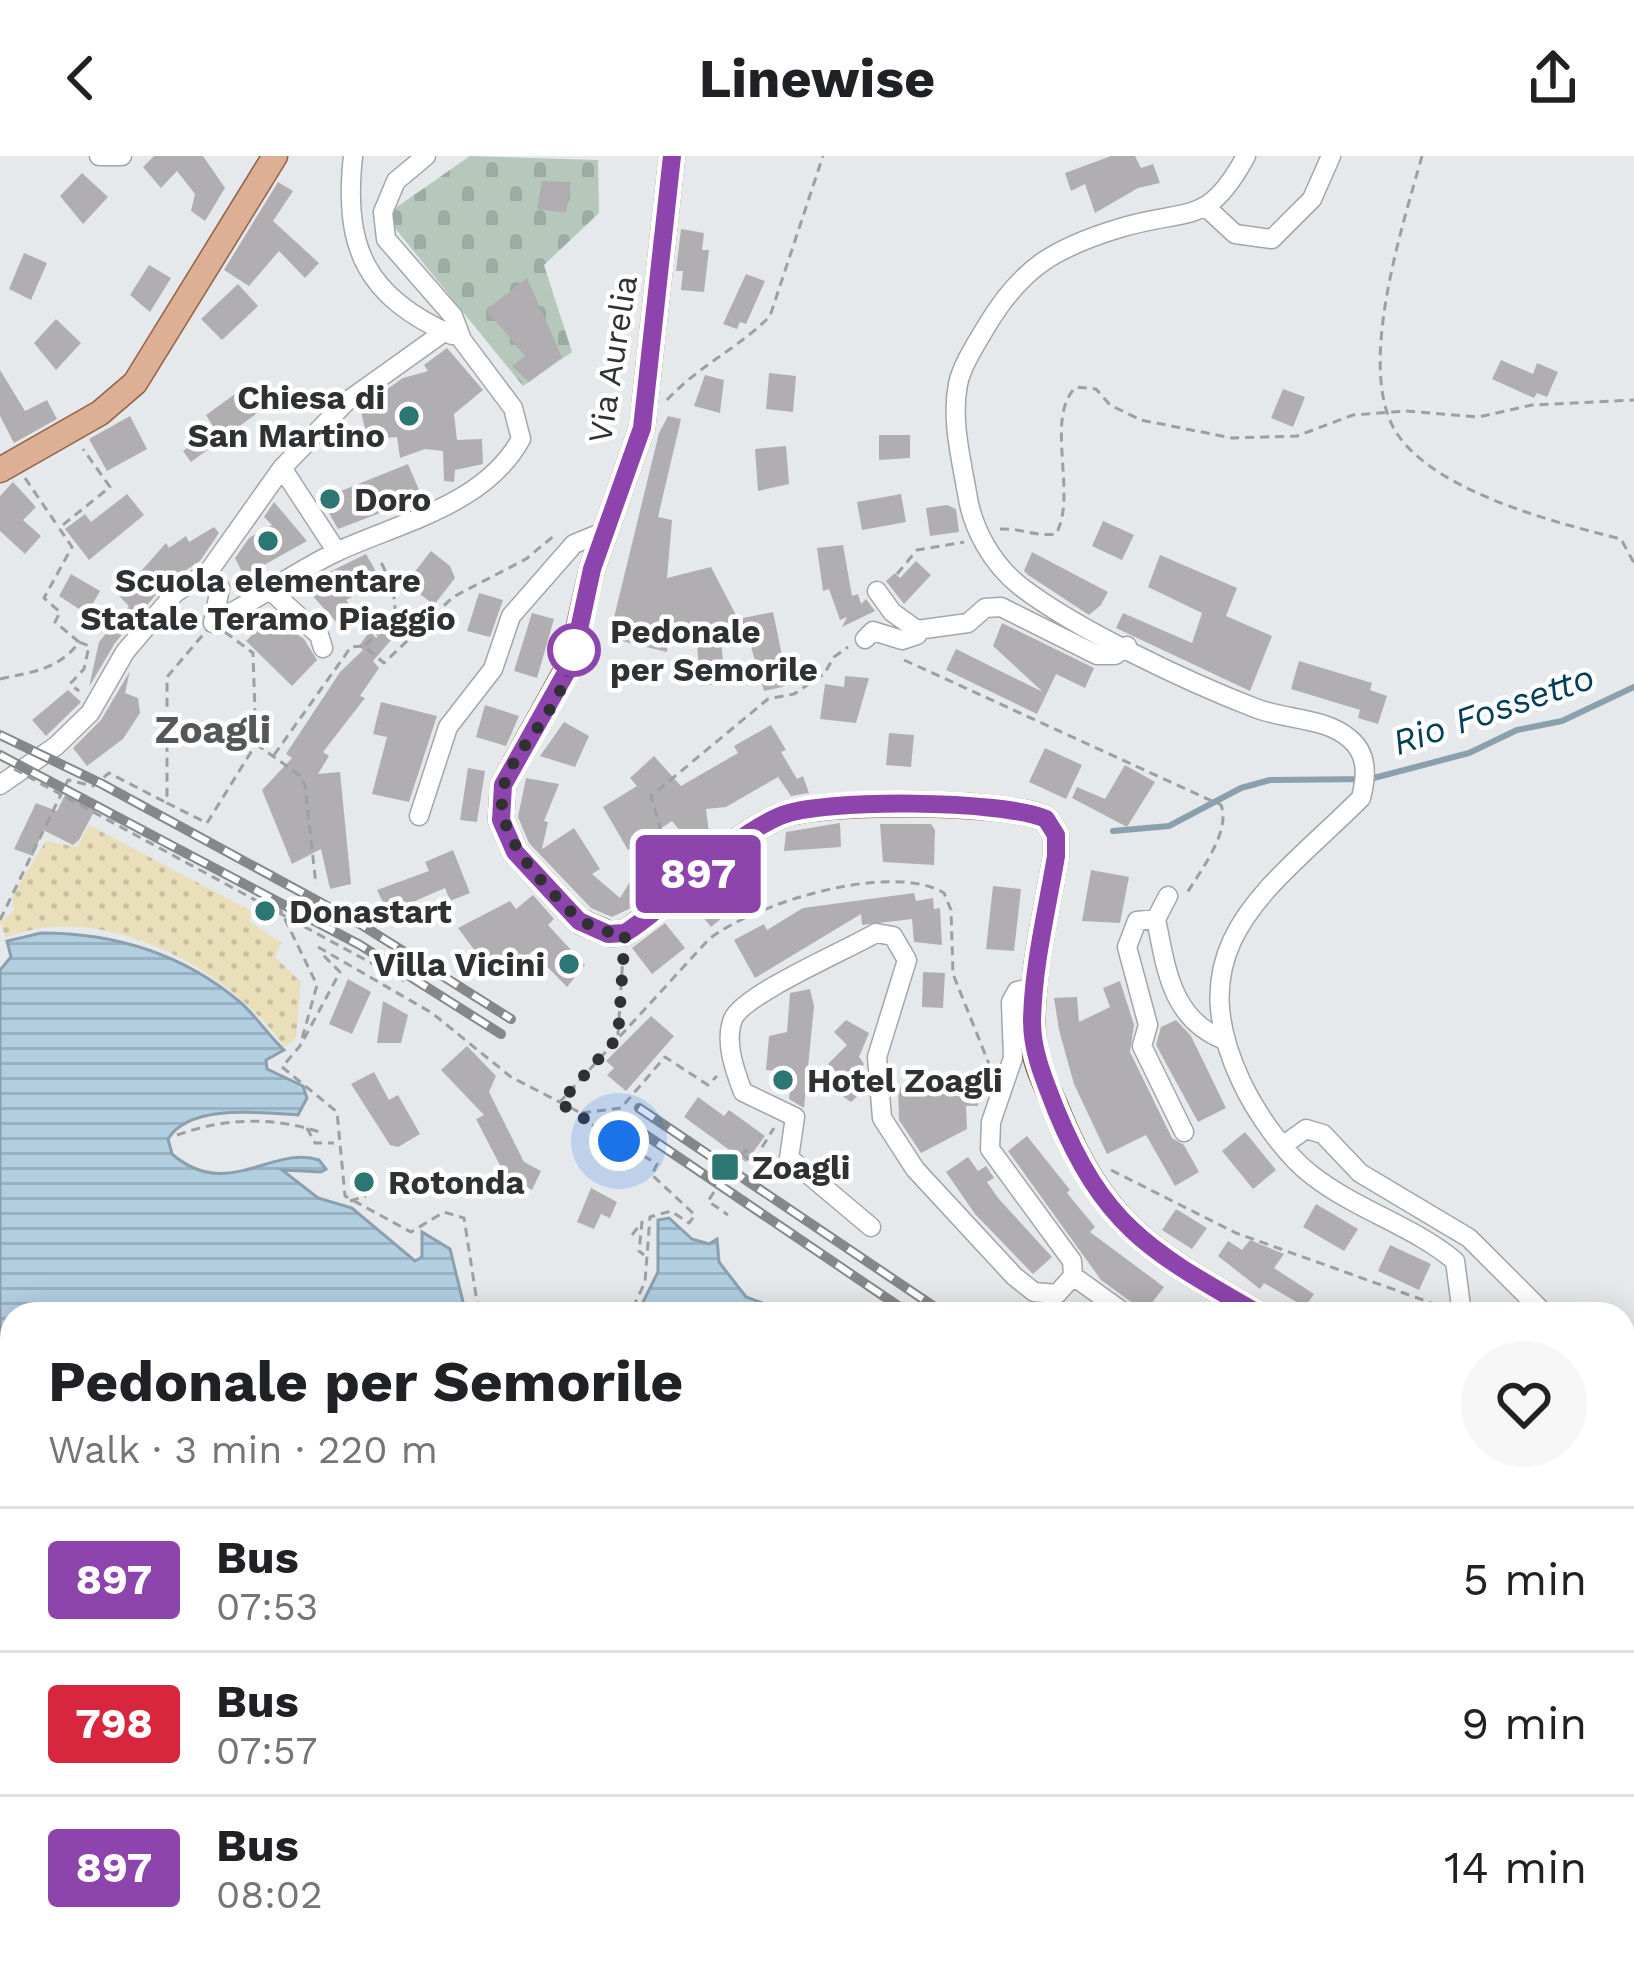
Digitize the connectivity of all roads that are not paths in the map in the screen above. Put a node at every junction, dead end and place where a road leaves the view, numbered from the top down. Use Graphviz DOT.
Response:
graph roads {
  1 [pos="99,156"];
  2 [pos="122,156"];
  3 [pos="353,156"];
  4 [pos="426,156"];
  5 [pos="672,156"];
  6 [pos="1246,156"];
  7 [pos="1331,156"];
  8 [pos="269,159"];
  9 [pos="1207,208"];
  10 [pos="453,336"];
  11 [pos="7,466"];
  12 [pos="282,468"];
  13 [pos="608,530"];
  14 [pos="337,552"];
  15 [pos="209,571"];
  16 [pos="270,590"];
  17 [pos="877,591"];
  18 [pos="917,630"];
  19 [pos="865,639"];
  20 [pos="1127,646"];
  21 [pos="323,648"];
  22 [pos="0,785"];
  23 [pos="419,816"];
  24 [pos="1168,896"];
  25 [pos="1156,919"];
  26 [pos="1035,987"];
  27 [pos="1222,1040"];
  28 [pos="1184,1132"];
  29 [pos="1285,1144"];
  30 [pos="871,1227"];
  31 [pos="1073,1276"];
  32 [pos="1109,1302"];
  33 [pos="1238,1302"];
  34 [pos="1457,1302"];
  35 [pos="1533,1302"];
  1 -- 2 [label="street"];
  3 -- 10 [label="street"];
  4 -- 10 [label="street"];
  5 -- 13 [label="main road, Via Aurelia"];
  6 -- 9 [label="street"];
  7 -- 9 [label="street"];
  8 -- 11 [label="main road"];
  9 -- 20 [label="street"];
  10 -- 12 [label="street"];
  10 -- 14 [label="street"];
  12 -- 14 [label="street"];
  12 -- 15 [label="street"];
  13 -- 23 [label="street"];
  13 -- 26 [label="main road, Via Aurelia"];
  14 -- 16 [label="street"];
  15 -- 16 [label="street"];
  15 -- 22 [label="street"];
  16 -- 21 [label="street"];
  17 -- 18 [label="street"];
  18 -- 19 [label="street"];
  18 -- 20 [label="street"];
  20 -- 27 [label="street"];
  24 -- 25 [label="street"];
  25 -- 27 [label="street"];
  25 -- 28 [label="street"];
  26 -- 31 [label="street"];
  26 -- 33 [label="main road"];
  27 -- 29 [label="street"];
  29 -- 34 [label="street"];
  29 -- 35 [label="street"];
  30 -- 31 [label="street"];
  31 -- 32 [label="street"];
}
